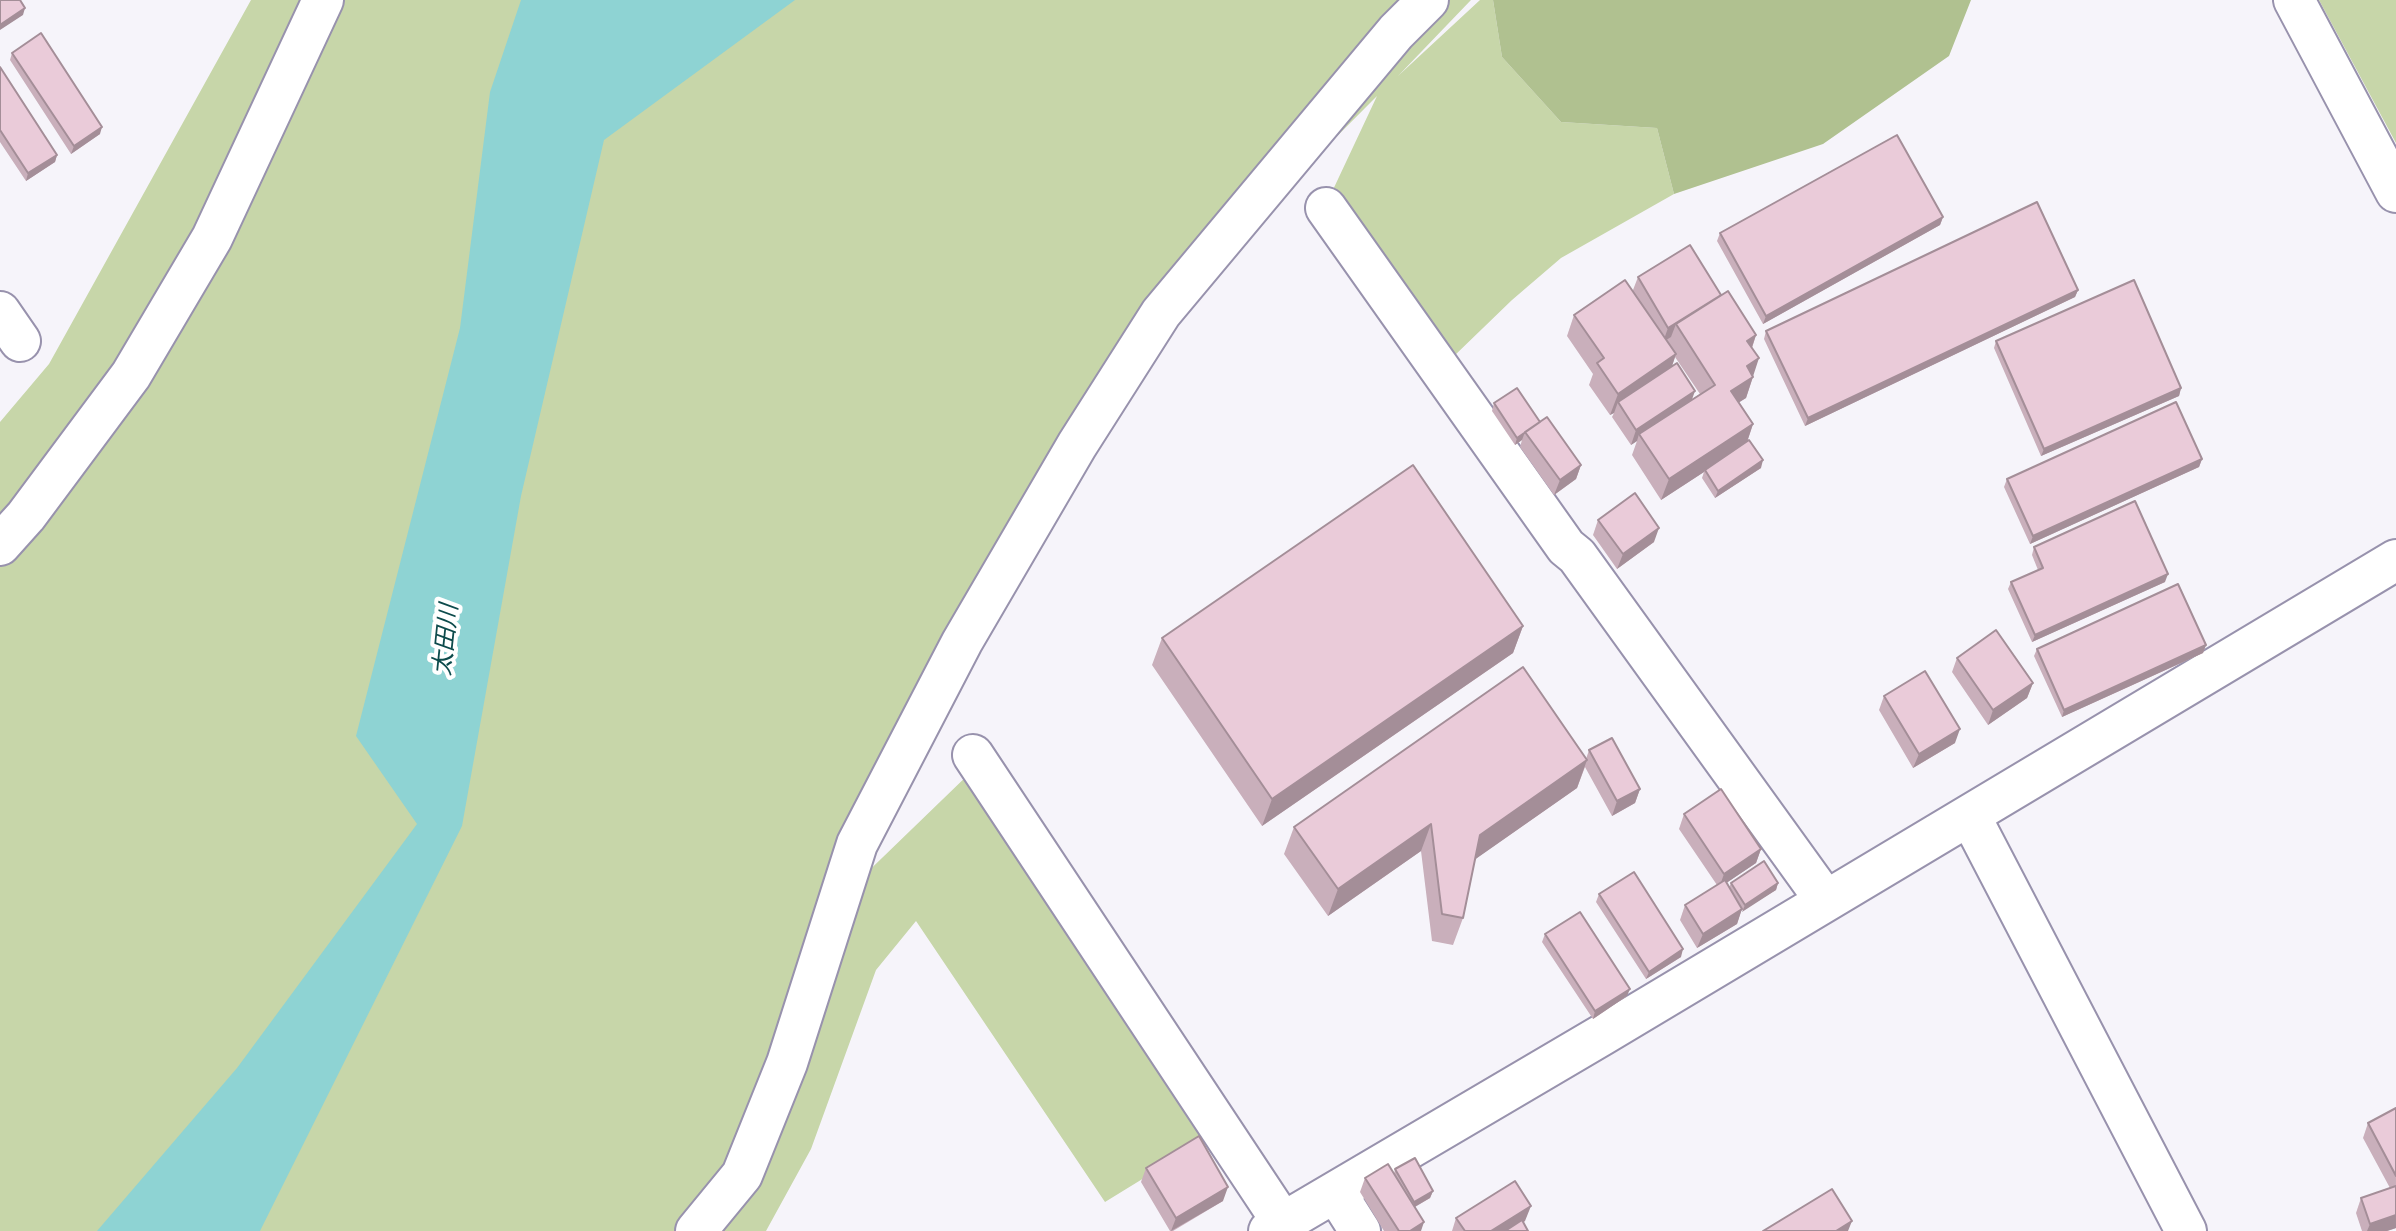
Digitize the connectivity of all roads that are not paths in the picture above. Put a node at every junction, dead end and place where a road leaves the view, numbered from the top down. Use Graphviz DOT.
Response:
graph roads {
  1 [pos="323,0"];
  2 [pos="1428,0"];
  3 [pos="2294,0"];
  4 [pos="2396,192"];
  5 [pos="1326,208"];
  6 [pos="0,545"];
  7 [pos="2396,560"];
  8 [pos="973,755"];
  9 [pos="1970,816"];
  10 [pos="1826,901"];
  11 [pos="1336,1193"];
  12 [pos="1276,1227"];
  13 [pos="696,1231"];
  14 [pos="1360,1231"];
  15 [pos="2186,1231"];
  1 -- 6 [label="street"];
  2 -- 13 [label="street"];
  3 -- 4 [label="street"];
  5 -- 10 [label="street"];
  7 -- 9 [label="street"];
  8 -- 12 [label="street"];
  9 -- 10 [label="street"];
  9 -- 15 [label="street"];
  10 -- 11 [label="street"];
  11 -- 12 [label="street"];
  11 -- 14 [label="street"];
}
